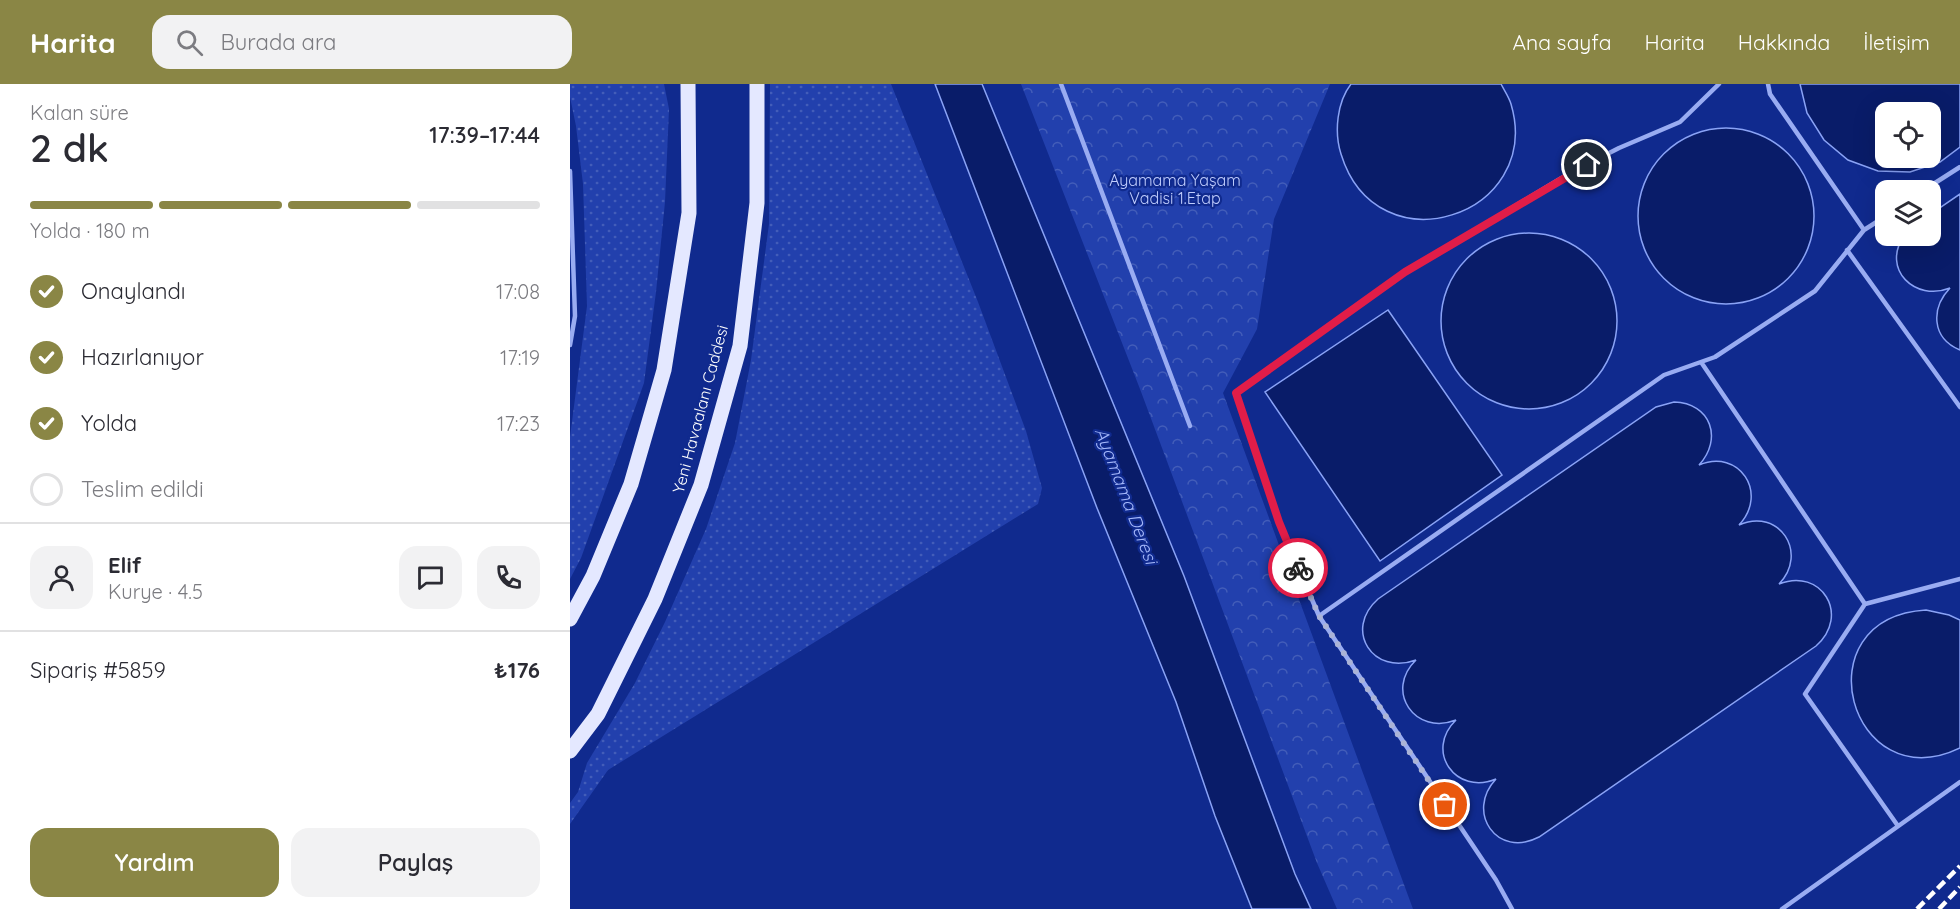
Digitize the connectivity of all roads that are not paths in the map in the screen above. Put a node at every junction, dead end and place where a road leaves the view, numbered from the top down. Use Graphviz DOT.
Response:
graph roads {
  1 [pos="688,84"];
  2 [pos="757,84"];
  3 [pos="1061,84"];
  4 [pos="1719,84"];
  5 [pos="1768,84"];
  6 [pos="1960,166"];
  7 [pos="570,171"];
  8 [pos="1939,180"];
  9 [pos="1875,223"];
  10 [pos="1864,230"];
  11 [pos="1847,250"];
  12 [pos="570,345"];
  13 [pos="1701,362"];
  14 [pos="1960,407"];
  15 [pos="1190,426"];
  16 [pos="1960,579"];
  17 [pos="1865,604"];
  18 [pos="1319,616"];
  19 [pos="570,619"];
  20 [pos="570,751"];
  21 [pos="1960,782"];
  22 [pos="1898,826"];
  23 [pos="1512,909"];
  24 [pos="1782,909"];
  1 -- 19 [label="main road"];
  2 -- 20 [label="main road, Yeni Havaalanı Caddesi"];
  3 -- 15 [label="lane"];
  4 -- 18 [label="lane"];
  5 -- 10 [label="lane"];
  6 -- 8 [label="lane"];
  7 -- 12 [label="lane"];
  9 -- 10 [label="lane"];
  10 -- 11 [label="lane"];
  11 -- 13 [label="lane"];
  11 -- 14 [label="lane"];
  13 -- 17 [label="lane"];
  13 -- 18 [label="lane"];
  16 -- 17 [label="lane"];
  17 -- 22 [label="lane"];
  18 -- 23 [label="lane"];
  21 -- 22 [label="lane"];
  22 -- 24 [label="lane"];
}
